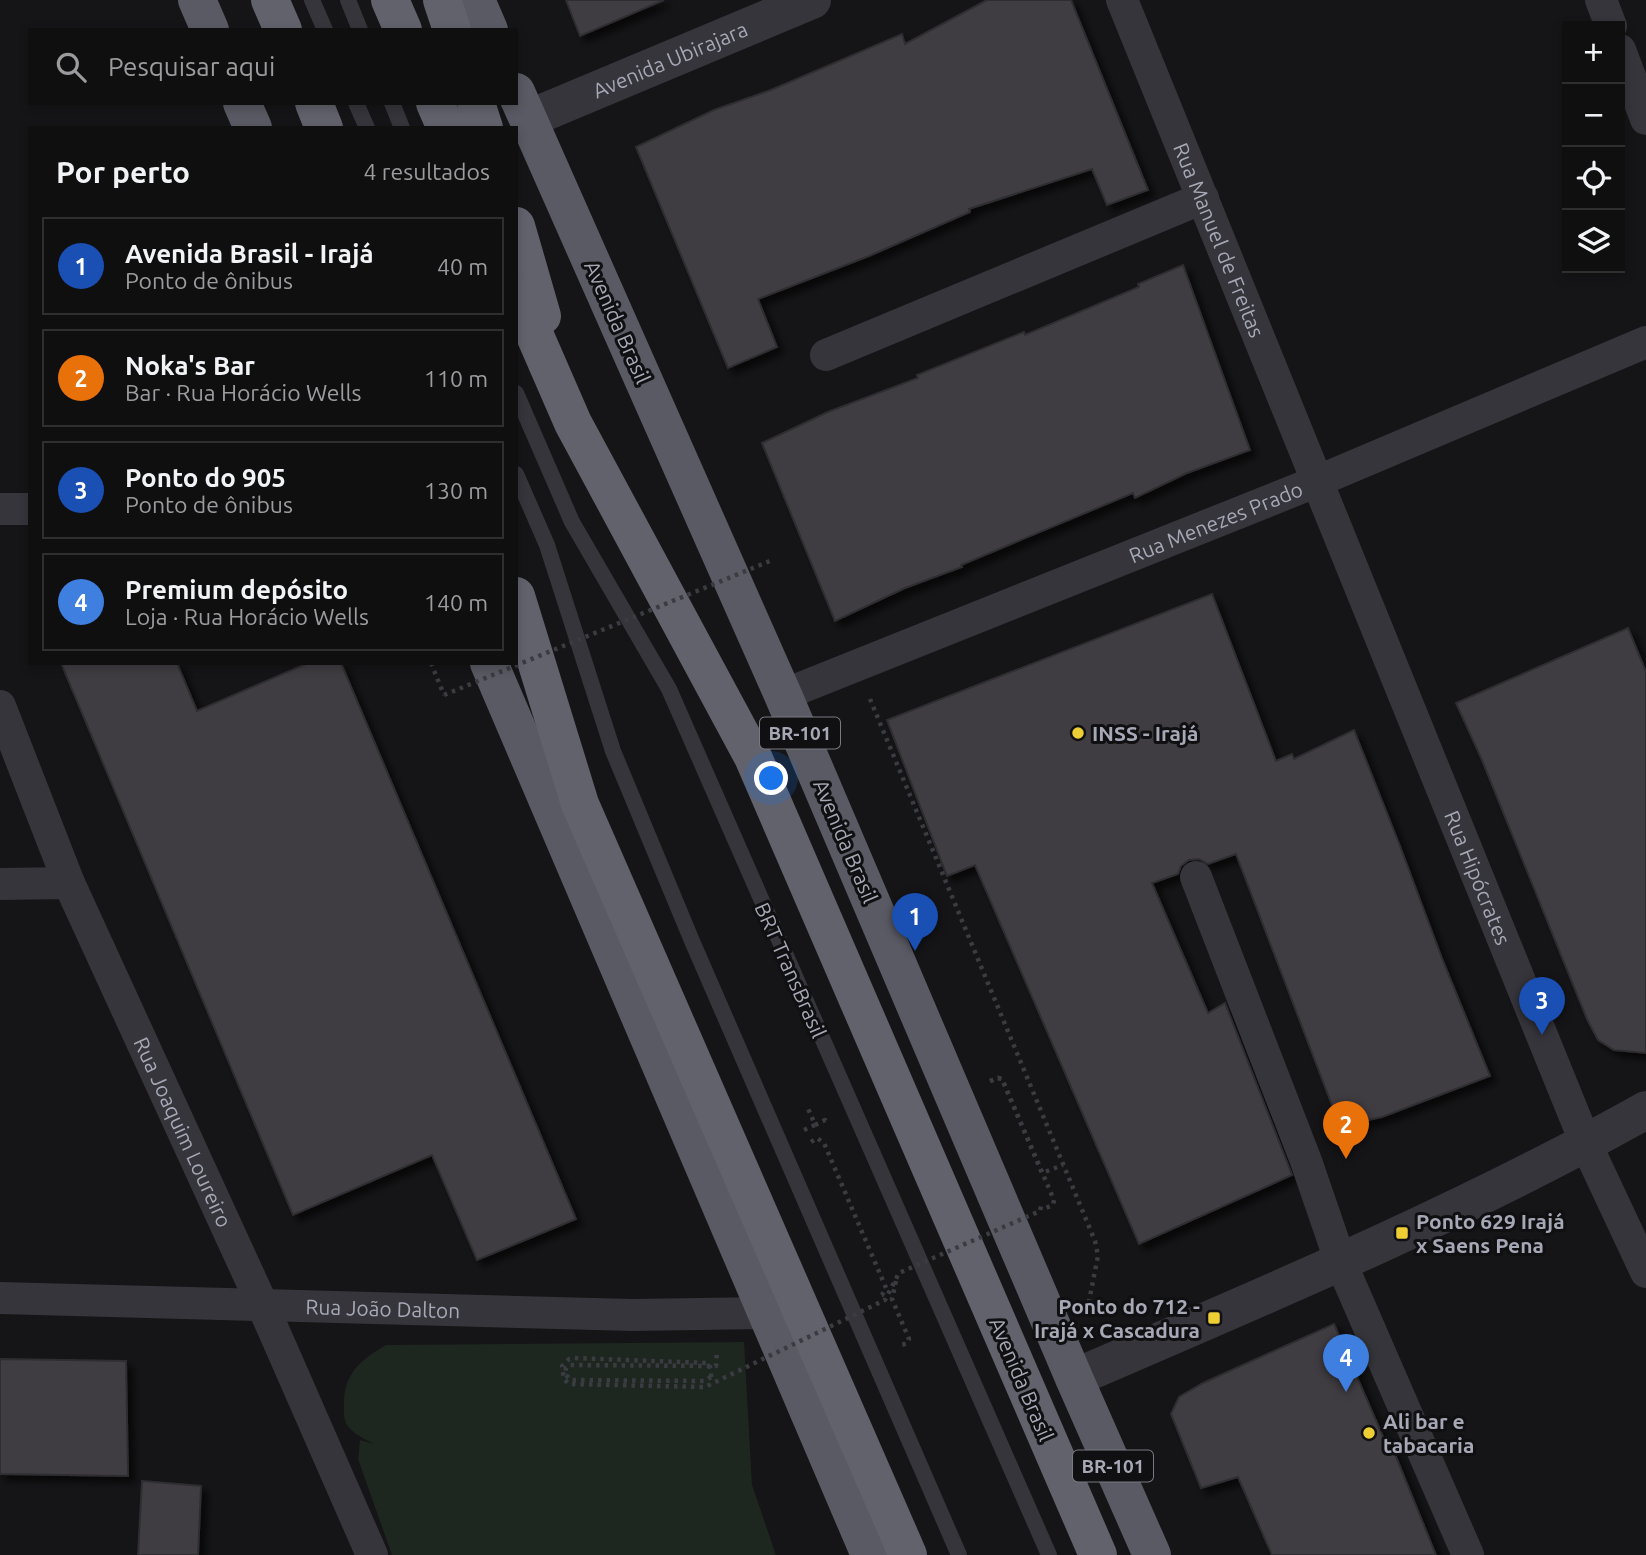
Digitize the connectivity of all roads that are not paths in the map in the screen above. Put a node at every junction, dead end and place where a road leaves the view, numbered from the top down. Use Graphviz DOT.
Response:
graph roads {
  1 [pos="197,0"];
  2 [pos="270,0"];
  3 [pos="312,0"];
  4 [pos="348,0"];
  5 [pos="390,0"];
  6 [pos="442,0"];
  7 [pos="477,0"];
  8 [pos="812,0"];
  9 [pos="1122,0"];
  10 [pos="1601,0"];
  11 [pos="1609,21"];
  12 [pos="209,28"];
  13 [pos="281,28"];
  14 [pos="324,28"];
  15 [pos="359,28"];
  16 [pos="402,28"];
  17 [pos="451,28"];
  18 [pos="488,28"];
  19 [pos="1625,63"];
  20 [pos="243,105"];
  21 [pos="315,105"];
  22 [pos="357,105"];
  23 [pos="393,105"];
  24 [pos="436,105"];
  25 [pos="477,105"];
  26 [pos="522,105"];
  27 [pos="1646,119"];
  28 [pos="252,126"];
  29 [pos="323,126"];
  30 [pos="366,126"];
  31 [pos="401,126"];
  32 [pos="445,126"];
  33 [pos="483,126"];
  34 [pos="1203,198"];
  35 [pos="518,233"];
  36 [pos="518,297"];
  37 [pos="1646,342"];
  38 [pos="826,355"];
  39 [pos="518,398"];
  40 [pos="573,423"];
  41 [pos="518,479"];
  42 [pos="1318,481"];
  43 [pos="0,509"];
  44 [pos="28,509"];
  45 [pos="518,602"];
  46 [pos="490,665"];
  47 [pos="783,695"];
  48 [pos="0,706"];
  49 [pos="1196,877"];
  50 [pos="69,883"];
  51 [pos="0,884"];
  52 [pos="1646,1111"];
  53 [pos="1586,1144"];
  54 [pos="1341,1263"];
  55 [pos="1646,1272"];
  56 [pos="0,1298"];
  57 [pos="262,1304"];
  58 [pos="768,1313"];
  59 [pos="1074,1378"];
  60 [pos="372,1555"];
  61 [pos="870,1555"];
  62 [pos="908,1555"];
  63 [pos="960,1555"];
  64 [pos="1049,1555"];
  65 [pos="1098,1555"];
  66 [pos="1152,1555"];
  67 [pos="1468,1555"];
  1 -- 12 [label="highway"];
  2 -- 13 [label="highway"];
  3 -- 14 [label="lane"];
  4 -- 15 [label="lane"];
  5 -- 16 [label="highway"];
  6 -- 17 [label="highway"];
  7 -- 18 [label="highway"];
  8 -- 26 [label="street, Avenida Ubirajara"];
  9 -- 34 [label="street, Rua Manuel de Freitas"];
  10 -- 11 [label="street"];
  19 -- 27 [label="street"];
  20 -- 28 [label="highway"];
  21 -- 29 [label="highway"];
  22 -- 30 [label="lane"];
  23 -- 31 [label="lane"];
  24 -- 32 [label="highway"];
  25 -- 33 [label="highway"];
  26 -- 47 [label="highway, Avenida Brasil / BR-101"];
  34 -- 38 [label="street"];
  34 -- 42 [label="street, Rua Manuel de Freitas"];
  35 -- 40 [label="highway"];
  36 -- 40 [label="highway, Avenida Brasil / BR-101"];
  37 -- 42 [label="street, Rua Menezes Prado"];
  39 -- 64 [label="lane, BRT TransBrasil"];
  40 -- 65 [label="highway, Avenida Brasil / BR-101"];
  41 -- 63 [label="lane"];
  42 -- 47 [label="street, Rua Menezes Prado"];
  42 -- 53 [label="street, Rua Hipócrates"];
  43 -- 44 [label="street"];
  45 -- 62 [label="highway"];
  46 -- 58 [label="highway"];
  47 -- 59 [label="highway, Avenida Brasil / BR-101"];
  48 -- 50 [label="street, Rua Joaquim Loureiro"];
  49 -- 54 [label="street"];
  50 -- 51 [label="street"];
  50 -- 57 [label="street, Rua Joaquim Loureiro"];
  52 -- 53 [label="street"];
  53 -- 54 [label="street"];
  53 -- 55 [label="street, Rua Hipócrates"];
  54 -- 59 [label="street"];
  54 -- 67 [label="street"];
  56 -- 57 [label="street, Rua João Dalton"];
  57 -- 58 [label="street, Rua João Dalton"];
  57 -- 60 [label="street, Rua Joaquim Loureiro"];
  58 -- 61 [label="highway"];
  59 -- 66 [label="highway, Avenida Brasil / BR-101"];
}
